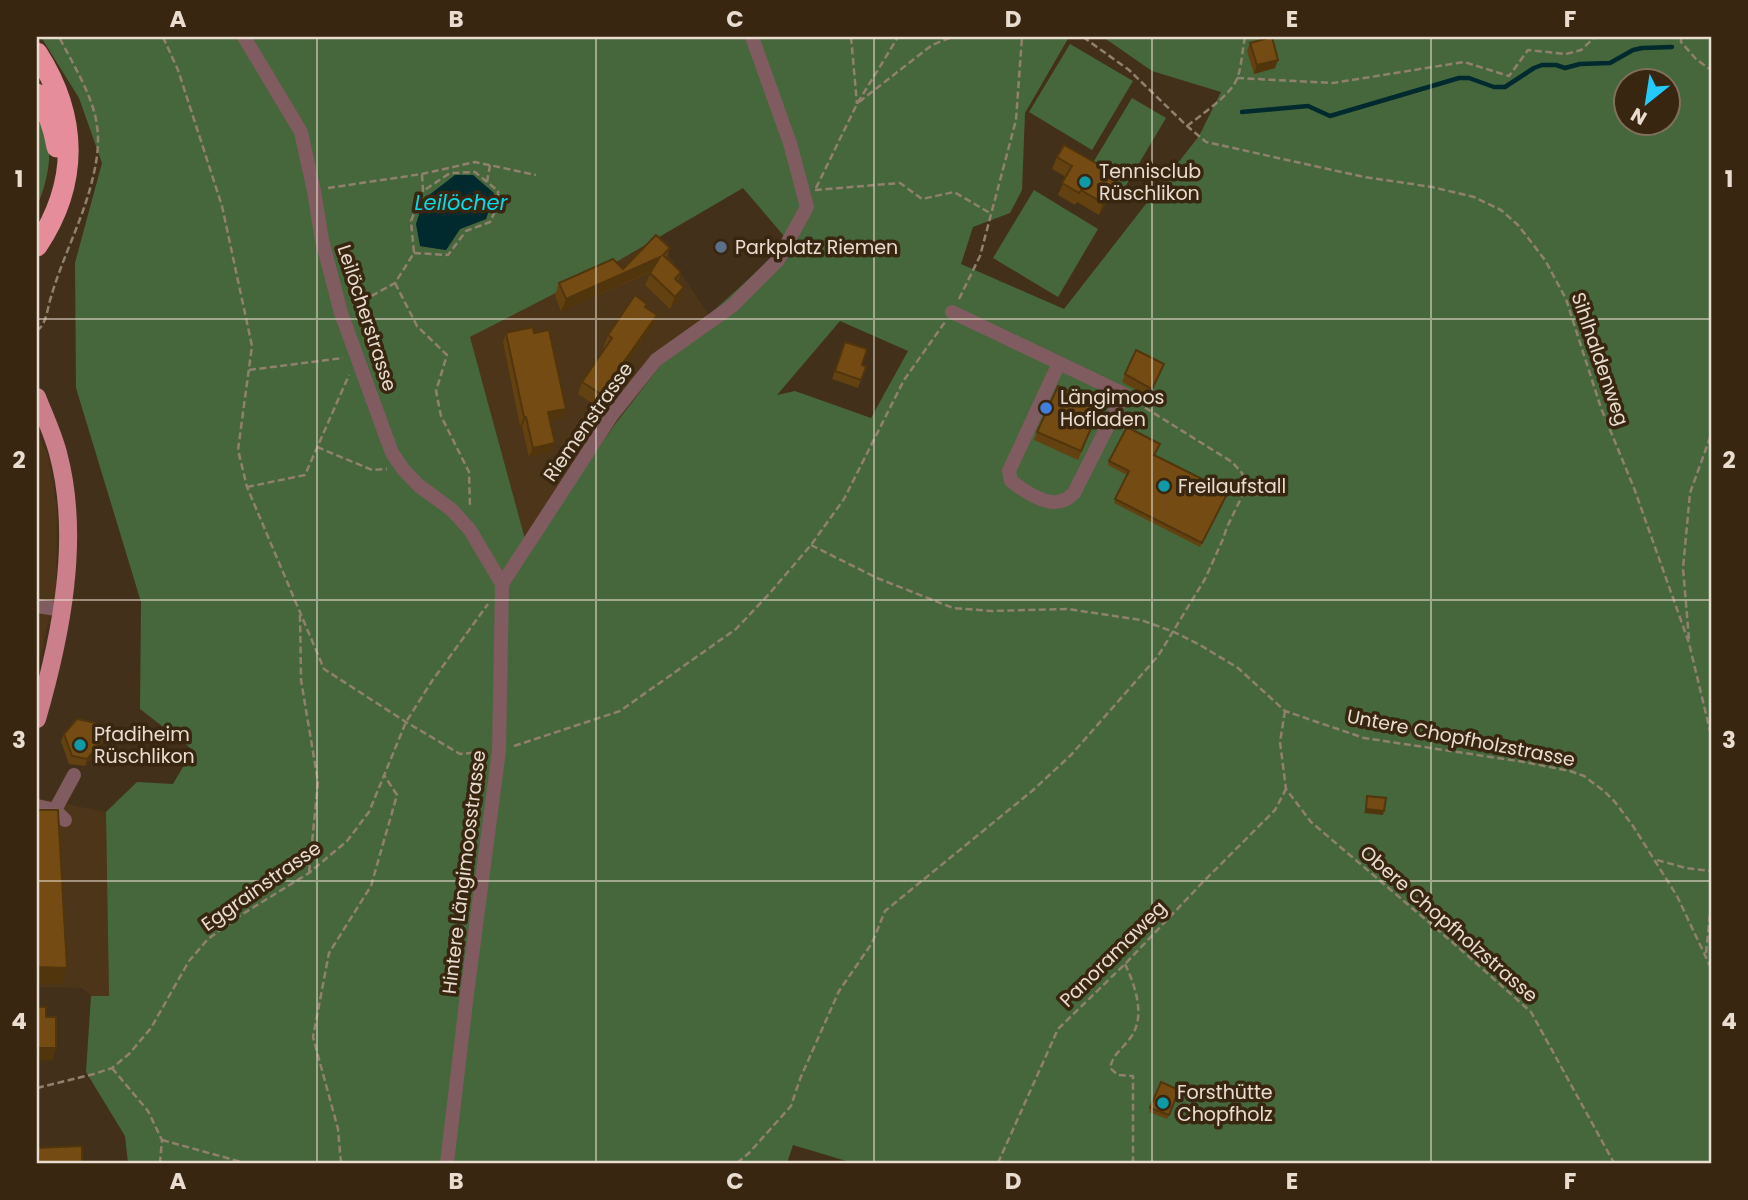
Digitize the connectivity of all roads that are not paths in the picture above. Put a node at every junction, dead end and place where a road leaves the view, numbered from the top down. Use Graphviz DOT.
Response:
graph roads {
  1 [pos="244,37"];
  2 [pos="752,37"];
  3 [pos="37,53"];
  4 [pos="37,94"];
  5 [pos="37,225"];
  6 [pos="37,246"];
  7 [pos="952,312"];
  8 [pos="1059,363"];
  9 [pos="37,397"];
  10 [pos="502,584"];
  11 [pos="37,606"];
  12 [pos="63,610"];
  13 [pos="37,719"];
  14 [pos="74,775"];
  15 [pos="37,806"];
  16 [pos="447,1163"];
  1 -- 10 [label="street, Leilöcherstrasse"];
  2 -- 10 [label="street, Riemenstrasse"];
  3 -- 6 [label="highway"];
  4 -- 5 [label="highway"];
  7 -- 8 [label="street"];
  8 -- 8 [label="street"];
  9 -- 12 [label="main road"];
  10 -- 16 [label="street, Hintere Längimoosstrasse"];
  11 -- 12 [label="street"];
  12 -- 13 [label="main road"];
  14 -- 15 [label="street"];
}
